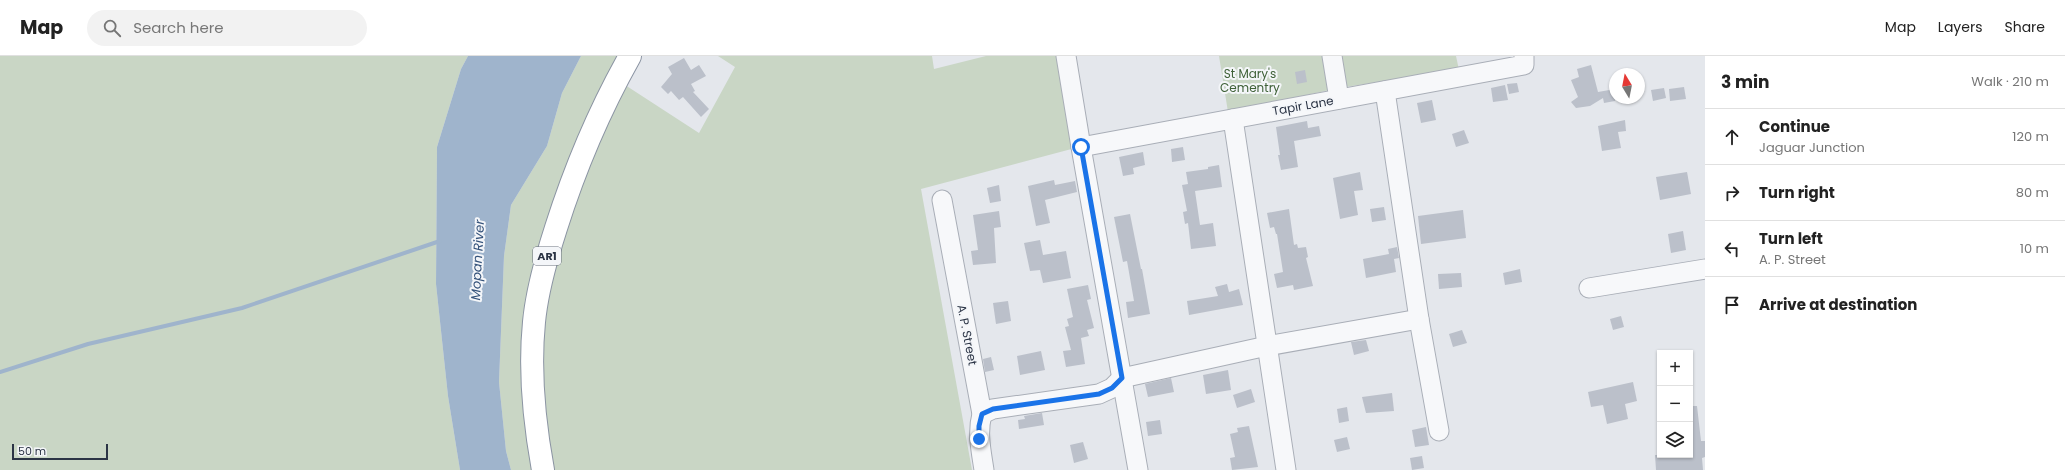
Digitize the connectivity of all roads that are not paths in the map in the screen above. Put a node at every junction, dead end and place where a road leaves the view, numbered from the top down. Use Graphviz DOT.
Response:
graph roads {
  1 [pos="630,56"];
  2 [pos="1066,56"];
  3 [pos="1332,56"];
  4 [pos="1524,60"];
  5 [pos="1385,91"];
  6 [pos="1339,99"];
  7 [pos="1233,119"];
  8 [pos="1081,147"];
  9 [pos="942,200"];
  10 [pos="1705,269"];
  11 [pos="1589,288"];
  12 [pos="1420,319"];
  13 [pos="1267,346"];
  14 [pos="1122,378"];
  15 [pos="982,414"];
  16 [pos="1439,431"];
  17 [pos="543,470"];
  18 [pos="984,470"];
  19 [pos="1138,470"];
  20 [pos="1286,470"];
  1 -- 17 [label="highway, AR1"];
  2 -- 8 [label="street"];
  3 -- 6 [label="street"];
  4 -- 5 [label="street, Tapir Lane"];
  5 -- 6 [label="street, Tapir Lane"];
  5 -- 12 [label="street"];
  6 -- 7 [label="street, Tapir Lane"];
  7 -- 8 [label="street, Tapir Lane"];
  7 -- 13 [label="street"];
  8 -- 14 [label="street"];
  9 -- 15 [label="street, A. P. Street"];
  10 -- 11 [label="street"];
  12 -- 13 [label="street"];
  12 -- 16 [label="street"];
  13 -- 14 [label="street"];
  13 -- 20 [label="street"];
  14 -- 15 [label="street"];
  14 -- 19 [label="street"];
  15 -- 18 [label="street, A. P. Street"];
}
